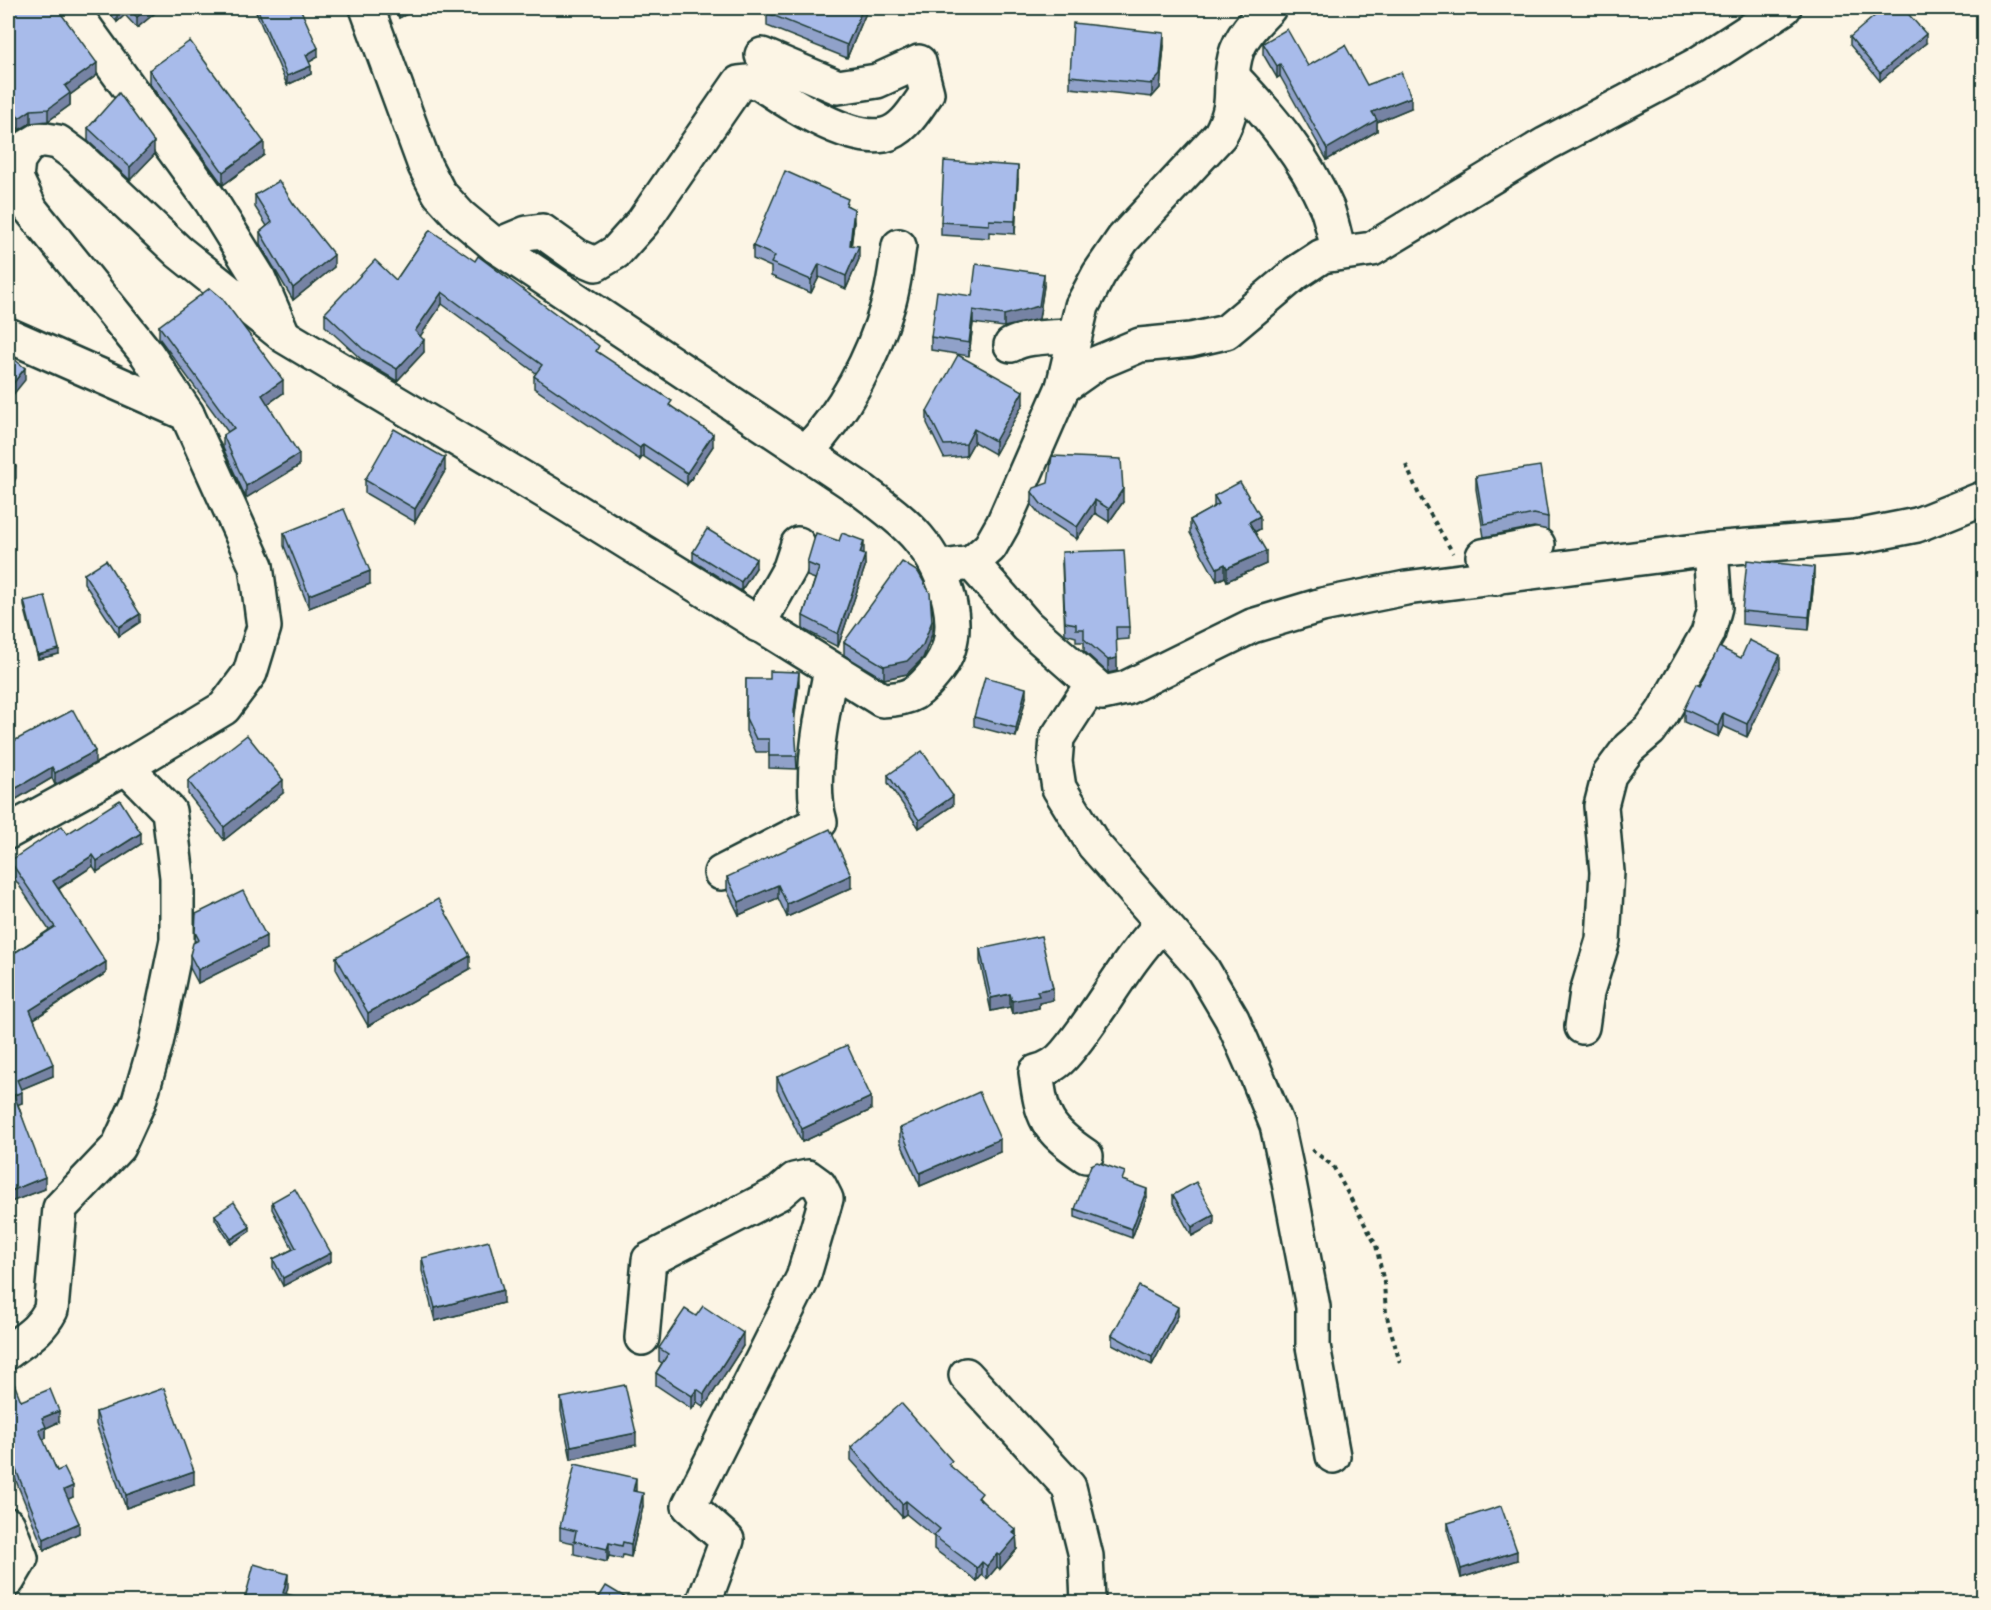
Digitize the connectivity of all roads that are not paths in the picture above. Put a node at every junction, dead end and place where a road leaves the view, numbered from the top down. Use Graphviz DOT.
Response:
graph roads {
  1 [pos="71,8"];
  2 [pos="368,8"];
  3 [pos="1269,8"];
  4 [pos="1784,8"];
  5 [pos="762,55"];
  6 [pos="1233,77"];
  7 [pos="496,246"];
  8 [pos="899,246"];
  9 [pos="1339,253"];
  10 [pos="1074,335"];
  11 [pos="8,336"];
  12 [pos="284,336"];
  13 [pos="1011,345"];
  14 [pos="1063,387"];
  15 [pos="187,414"];
  16 [pos="806,453"];
  17 [pos="1983,498"];
  18 [pos="798,544"];
  19 [pos="1538,545"];
  20 [pos="1711,549"];
  21 [pos="972,563"];
  22 [pos="936,568"];
  23 [pos="1484,579"];
  24 [pos="758,625"];
  25 [pos="831,670"];
  26 [pos="1092,684"];
  27 [pos="126,767"];
  28 [pos="8,832"];
  29 [pos="721,873"];
  30 [pos="1162,924"];
  31 [pos="1582,1027"];
  32 [pos="1086,1156"];
  33 [pos="642,1338"];
  34 [pos="8,1352"];
  35 [pos="966,1375"];
  36 [pos="1333,1456"];
  37 [pos="8,1525"];
  38 [pos="8,1580"];
  39 [pos="704,1602"];
  40 [pos="1088,1602"];
  1 -- 12 [label="street"];
  2 -- 7 [label="street"];
  3 -- 6 [label="street"];
  4 -- 9 [label="street"];
  5 -- 7 [label="street"];
  6 -- 9 [label="street"];
  6 -- 10 [label="street"];
  7 -- 16 [label="street"];
  8 -- 16 [label="street"];
  9 -- 14 [label="street"];
  10 -- 13 [label="street"];
  10 -- 14 [label="street"];
  11 -- 15 [label="street"];
  12 -- 15 [label="street"];
  12 -- 24 [label="street"];
  14 -- 21 [label="street"];
  15 -- 27 [label="street"];
  16 -- 22 [label="street"];
  17 -- 20 [label="street"];
  18 -- 24 [label="street"];
  19 -- 23 [label="street"];
  20 -- 23 [label="street"];
  20 -- 31 [label="street"];
  21 -- 22 [label="street"];
  21 -- 26 [label="street"];
  22 -- 25 [label="street"];
  23 -- 26 [label="street"];
  24 -- 25 [label="street"];
  25 -- 29 [label="street"];
  26 -- 30 [label="street"];
  27 -- 28 [label="street"];
  27 -- 34 [label="street"];
  30 -- 32 [label="street"];
  30 -- 36 [label="street"];
  33 -- 39 [label="street"];
  35 -- 40 [label="street"];
  37 -- 38 [label="street"];
}
